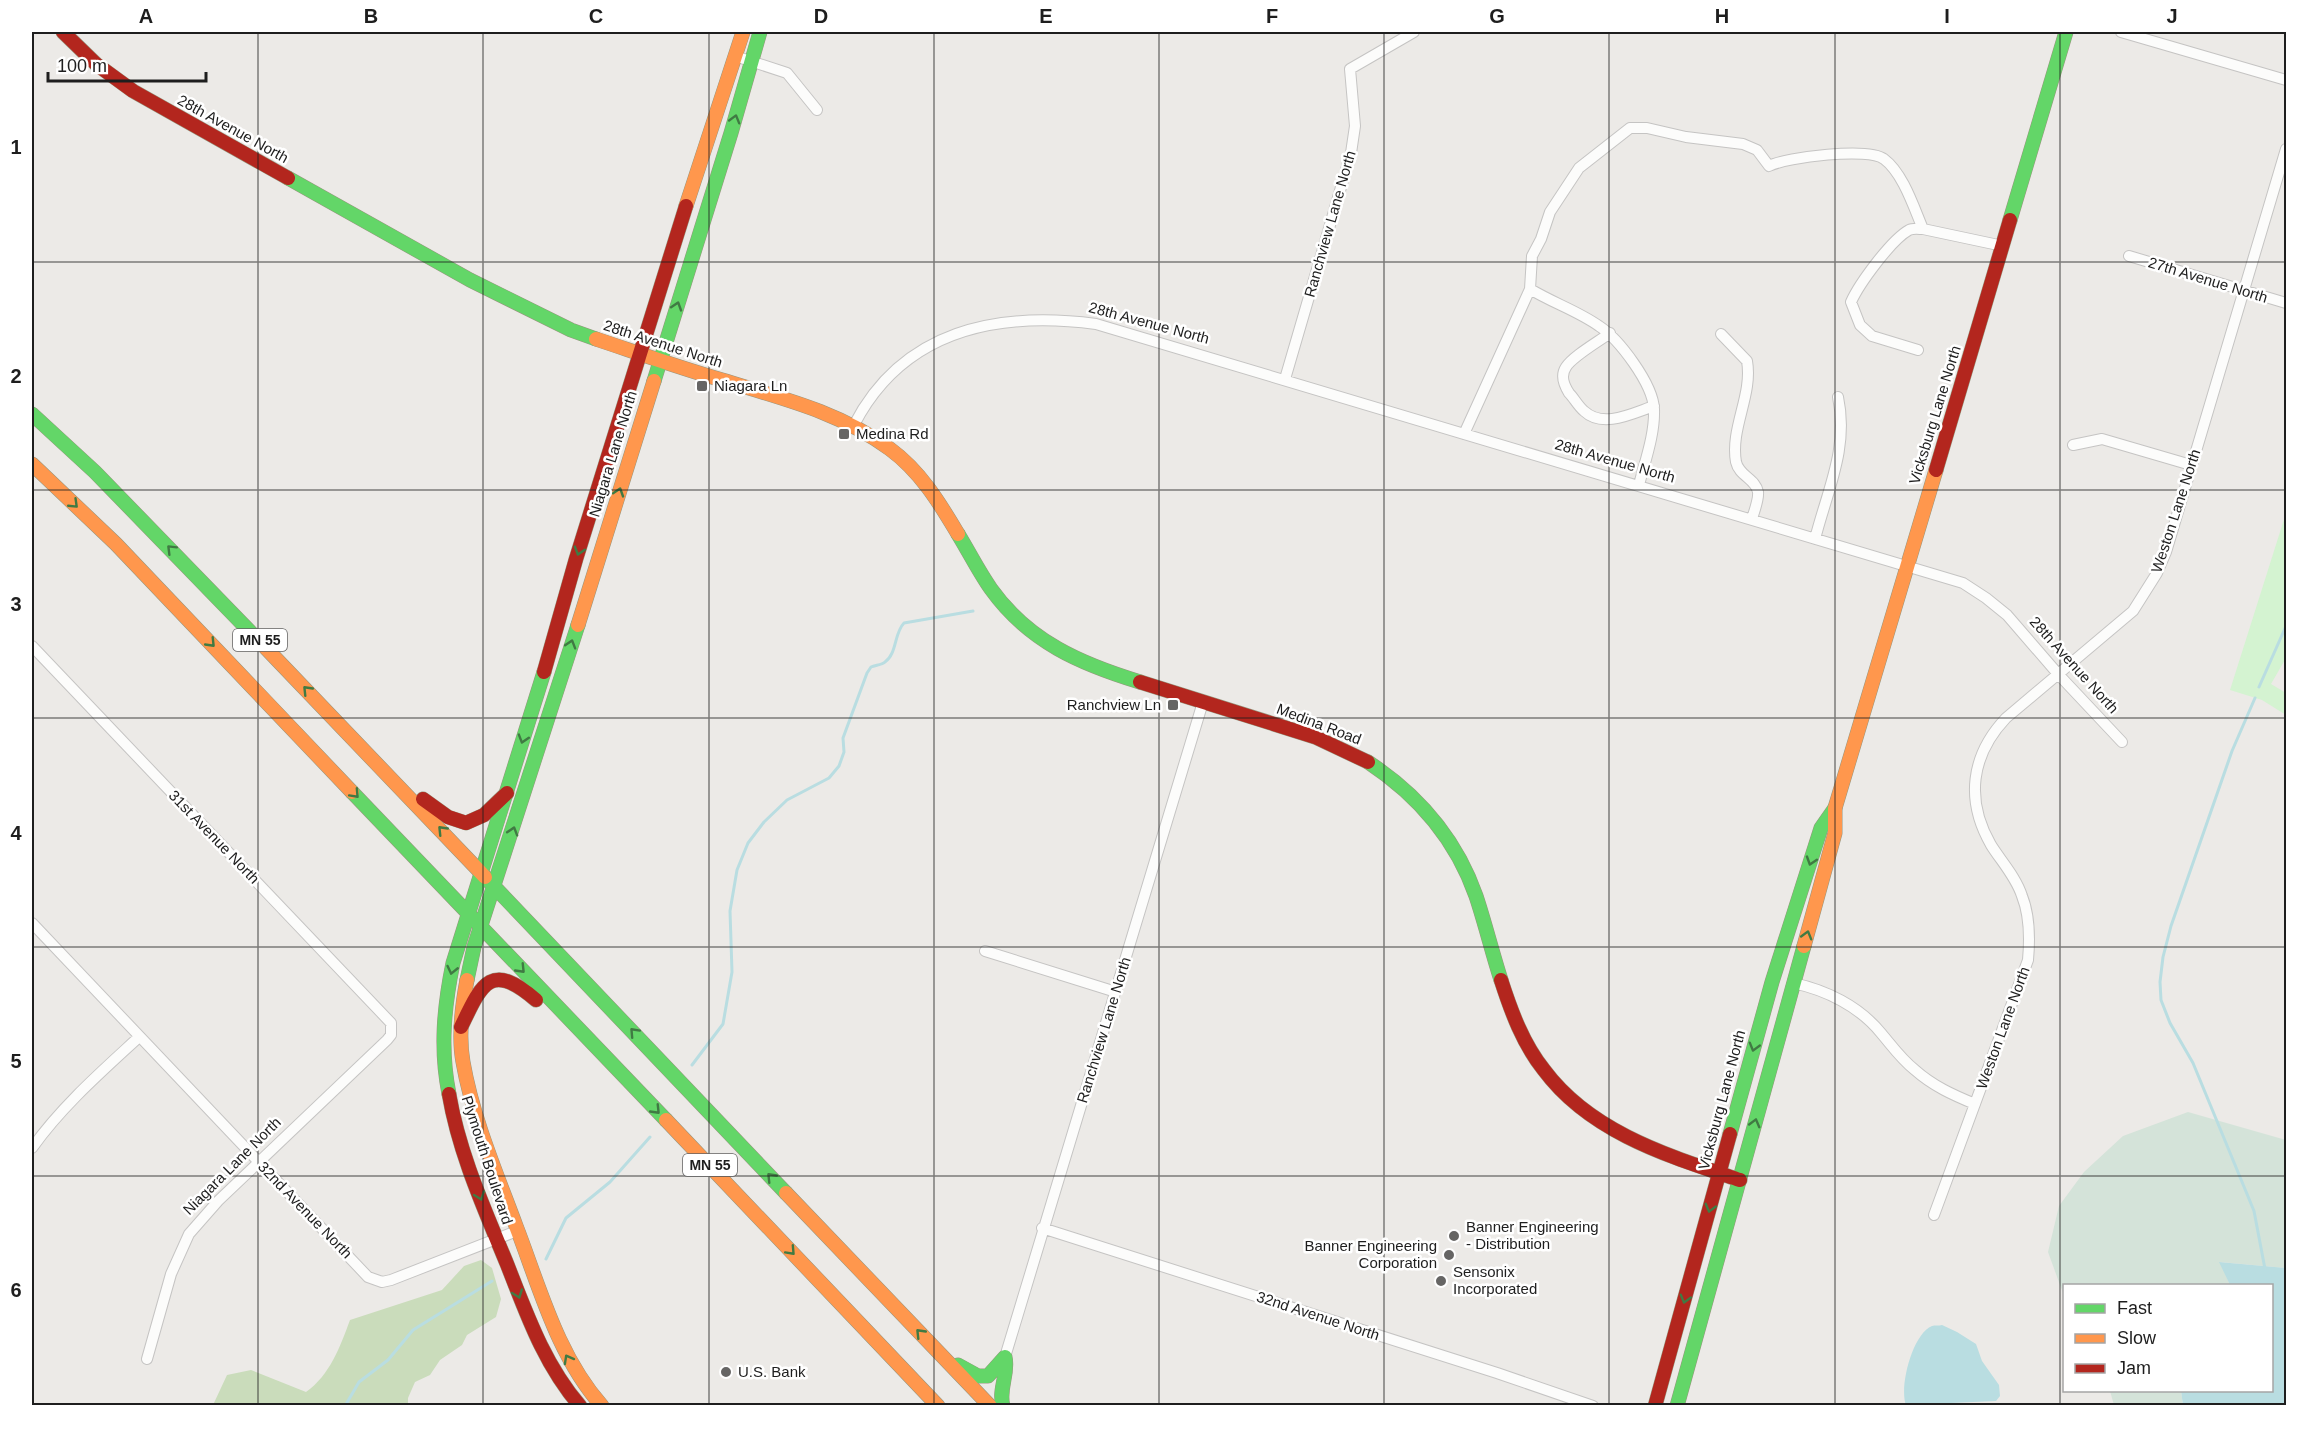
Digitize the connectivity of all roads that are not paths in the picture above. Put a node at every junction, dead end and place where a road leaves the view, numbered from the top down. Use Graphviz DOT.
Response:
graph roads {
  1 [pos="63,32"];
  2 [pos="743,32"];
  3 [pos="760,32"];
  4 [pos="1414,32"];
  5 [pos="2066,32"];
  6 [pos="2121,32"];
  7 [pos="735,56"];
  8 [pos="751,61"];
  9 [pos="2286,80"];
  10 [pos="816,110"];
  11 [pos="2286,149"];
  12 [pos="1923,229"];
  13 [pos="2002,246"];
  14 [pos="2129,256"];
  15 [pos="1530,289"];
  16 [pos="2243,290"];
  17 [pos="2286,303"];
  18 [pos="1610,333"];
  19 [pos="1721,334"];
  20 [pos="1918,350"];
  21 [pos="639,354"];
  22 [pos="659,361"];
  23 [pos="1285,379"];
  24 [pos="1838,397"];
  25 [pos="1654,406"];
  26 [pos="32,414"];
  27 [pos="854,425"];
  28 [pos="1464,434"];
  29 [pos="2073,445"];
  30 [pos="32,464"];
  31 [pos="2191,465"];
  32 [pos="1639,485"];
  33 [pos="1752,519"];
  34 [pos="1815,539"];
  35 [pos="1906,566"];
  36 [pos="32,646"];
  37 [pos="2058,674"];
  38 [pos="1203,702"];
  39 [pos="2122,742"];
  40 [pos="381,768"];
  41 [pos="507,793"];
  42 [pos="1835,808"];
  43 [pos="482,872"];
  44 [pos="496,886"];
  45 [pos="468,914"];
  46 [pos="32,923"];
  47 [pos="481,927"];
  48 [pos="985,951"];
  49 [pos="1793,983"];
  50 [pos="1116,992"];
  51 [pos="461,1027"];
  52 [pos="392,1029"];
  53 [pos="139,1037"];
  54 [pos="604,1056"];
  55 [pos="1975,1104"];
  56 [pos="32,1148"];
  57 [pos="259,1162"];
  58 [pos="1719,1173"];
  59 [pos="1740,1180"];
  60 [pos="1934,1215"];
  61 [pos="1042,1228"];
  62 [pos="517,1232"];
  63 [pos="496,1240"];
  64 [pos="939,1354"];
  65 [pos="1005,1357"];
  66 [pos="147,1359"];
  67 [pos="580,1406"];
  68 [pos="602,1406"];
  69 [pos="938,1406"];
  70 [pos="990,1406"];
  71 [pos="1003,1406"];
  72 [pos="1593,1406"];
  73 [pos="1655,1406"];
  74 [pos="1677,1406"];
  1 -- 21 [label="main road, 28th Avenue North"];
  2 -- 7 [label="main road, Niagara Lane North"];
  3 -- 8 [label="main road, Niagara Lane North"];
  4 -- 23 [label="street, Ranchview Lane North"];
  5 -- 13 [label="main road, Vicksburg Lane North"];
  6 -- 9 [label="street"];
  7 -- 8 [label="street"];
  7 -- 21 [label="main road, Niagara Lane North"];
  8 -- 10 [label="street"];
  22 -- 8 [label="main road, Niagara Lane North, one-way"];
  11 -- 16 [label="street, Weston Lane North"];
  12 -- 13 [label="street"];
  12 -- 15 [label="street"];
  12 -- 20 [label="street"];
  13 -- 35 [label="main road, Vicksburg Lane North"];
  14 -- 16 [label="street, 27th Avenue North"];
  15 -- 18 [label="street"];
  15 -- 28 [label="street"];
  16 -- 17 [label="street, 27th Avenue North"];
  16 -- 31 [label="street, Weston Lane North"];
  18 -- 25 [label="street"];
  18 -- 25 [label="street"];
  19 -- 33 [label="street"];
  21 -- 22 [label="main road, 28th Avenue North"];
  21 -- 41 [label="main road, Niagara Lane North, one-way"];
  22 -- 27 [label="main road, 28th Avenue North"];
  44 -- 22 [label="main road, Niagara Lane North, one-way"];
  23 -- 27 [label="street, 28th Avenue North"];
  23 -- 28 [label="street, 28th Avenue North"];
  24 -- 34 [label="street"];
  25 -- 32 [label="street"];
  40 -- 26 [label="main road, MN 55, one-way"];
  27 -- 38 [label="main road, Medina Road"];
  28 -- 32 [label="street, 28th Avenue North"];
  29 -- 31 [label="street"];
  30 -- 45 [label="main road, MN 55, one-way"];
  31 -- 37 [label="street, Weston Lane North"];
  32 -- 33 [label="street, 28th Avenue North"];
  33 -- 34 [label="street, 28th Avenue North"];
  34 -- 35 [label="street, 28th Avenue North"];
  35 -- 37 [label="street, 28th Avenue North"];
  35 -- 42 [label="main road, Vicksburg Lane North"];
  36 -- 52 [label="street, 31st Avenue North"];
  37 -- 39 [label="street, 28th Avenue North"];
  37 -- 55 [label="street, Weston Lane North"];
  38 -- 50 [label="street, Ranchview Lane North"];
  38 -- 58 [label="main road, Medina Road"];
  40 -- 41 [label="main road"];
  43 -- 40 [label="main road, MN 55, one-way"];
  41 -- 43 [label="main road, Niagara Lane North"];
  49 -- 42 [label="main road, Vicksburg Lane North, one-way"];
  42 -- 58 [label="main road, Vicksburg Lane North, one-way"];
  43 -- 44 [label="main road, MN 55"];
  43 -- 45 [label="main road, Plymouth Boulevard"];
  44 -- 47 [label="main road, Plymouth Boulevard"];
  64 -- 44 [label="main road, MN 55, one-way"];
  45 -- 47 [label="main road, MN 55"];
  45 -- 63 [label="main road, Plymouth Boulevard, one-way"];
  46 -- 53 [label="street, 32nd Avenue North"];
  47 -- 51 [label="main road, Plymouth Boulevard"];
  47 -- 54 [label="main road, MN 55, one-way"];
  48 -- 50 [label="street"];
  49 -- 55 [label="street"];
  59 -- 49 [label="main road, Vicksburg Lane North, one-way"];
  50 -- 61 [label="street, Ranchview Lane North"];
  51 -- 54 [label="main road"];
  51 -- 62 [label="main road, Plymouth Boulevard"];
  52 -- 57 [label="street, Niagara Lane North"];
  53 -- 56 [label="street"];
  53 -- 57 [label="street, 32nd Avenue North"];
  54 -- 69 [label="main road, MN 55, one-way"];
  55 -- 60 [label="street, Weston Lane North"];
  57 -- 63 [label="street, 32nd Avenue North"];
  57 -- 66 [label="street, Niagara Lane North"];
  58 -- 59 [label="main road, Medina Road"];
  58 -- 73 [label="main road, Vicksburg Lane North, one-way"];
  59 -- 74 [label="main road, Vicksburg Lane North"];
  61 -- 65 [label="street, Ranchview Lane North"];
  61 -- 72 [label="street, 32nd Avenue North"];
  62 -- 63 [label="street, 32nd Avenue North"];
  68 -- 62 [label="main road, Plymouth Boulevard, one-way"];
  63 -- 67 [label="main road, Plymouth Boulevard, one-way"];
  64 -- 65 [label="main road"];
  64 -- 70 [label="main road, MN 55"];
  65 -- 71 [label="main road"];
}
